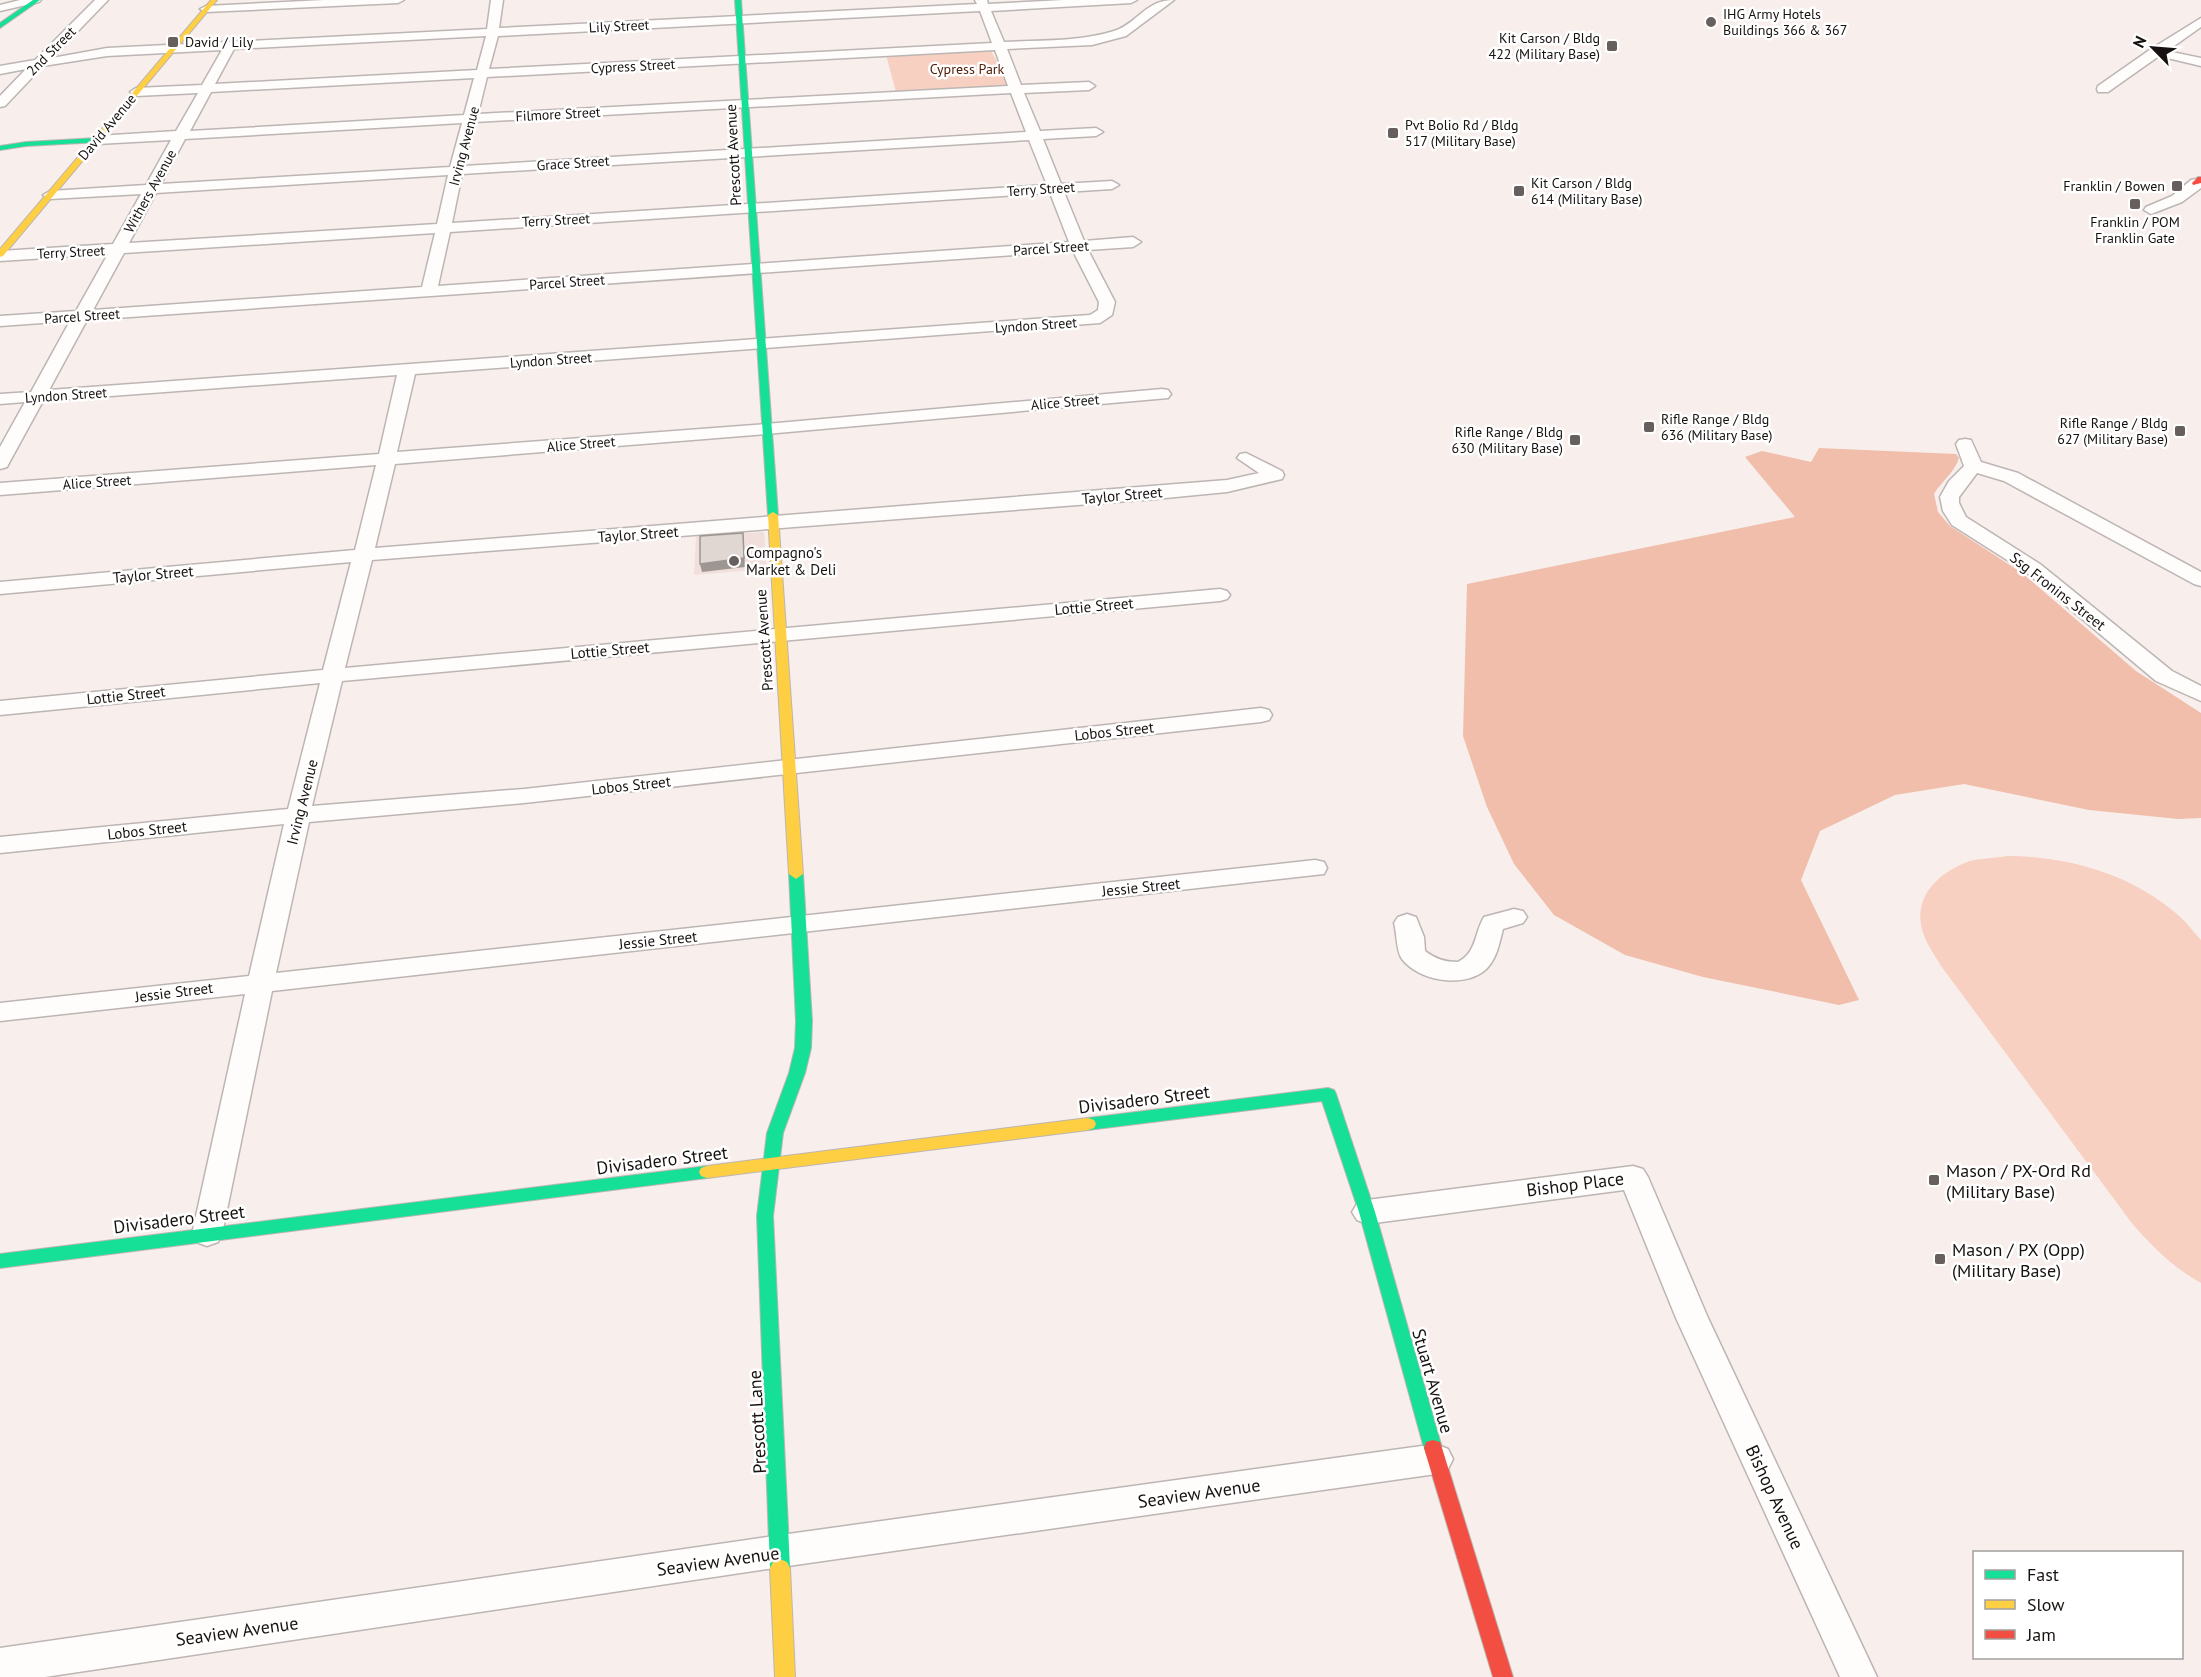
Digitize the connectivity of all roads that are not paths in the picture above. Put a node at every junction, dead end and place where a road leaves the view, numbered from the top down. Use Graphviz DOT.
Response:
graph roads {
  1 [pos="36,0"];
  2 [pos="102,0"];
  3 [pos="398,0"];
  4 [pos="497,0"];
  5 [pos="738,0"];
  6 [pos="1131,0"];
  7 [pos="1142,0"];
  8 [pos="1166,1"];
  9 [pos="982,4"];
  10 [pos="210,5"];
  11 [pos="0,8"];
  12 [pos="740,19"];
  13 [pos="2201,22"];
  14 [pos="0,26"];
  15 [pos="493,32"];
  16 [pos="230,46"];
  17 [pos="998,46"];
  18 [pos="174,48"];
  19 [pos="2154,52"];
  20 [pos="742,59"];
  21 [pos="2201,62"];
  22 [pos="39,64"];
  23 [pos="0,70"];
  24 [pos="483,75"];
  25 [pos="1089,86"];
  26 [pos="1018,88"];
  27 [pos="207,89"];
  28 [pos="2103,89"];
  29 [pos="136,92"];
  30 [pos="0,103"];
  31 [pos="747,103"];
  32 [pos="471,119"];
  33 [pos="1096,132"];
  34 [pos="181,136"];
  35 [pos="1035,136"];
  36 [pos="97,140"];
  37 [pos="0,148"];
  38 [pos="748,152"];
  39 [pos="456,170"];
  40 [pos="2199,182"];
  41 [pos="1112,185"];
  42 [pos="1054,188"];
  43 [pos="151,189"];
  44 [pos="50,195"];
  45 [pos="752,208"];
  46 [pos="2151,210"];
  47 [pos="445,226"];
  48 [pos="1133,242"];
  49 [pos="1078,246"];
  50 [pos="119,249"];
  51 [pos="0,255"];
  52 [pos="755,269"];
  53 [pos="429,292"];
  54 [pos="82,316"];
  55 [pos="0,321"];
  56 [pos="761,344"];
  57 [pos="407,371"];
  58 [pos="1162,394"];
  59 [pos="35,397"];
  60 [pos="0,399"];
  61 [pos="766,429"];
  62 [pos="1965,444"];
  63 [pos="1246,458"];
  64 [pos="387,459"];
  65 [pos="0,463"];
  66 [pos="1973,466"];
  67 [pos="0,489"];
  68 [pos="773,523"];
  69 [pos="364,555"];
  70 [pos="2201,580"];
  71 [pos="0,588"];
  72 [pos="1220,595"];
  73 [pos="780,634"];
  74 [pos="334,675"];
  75 [pos="2201,694"];
  76 [pos="0,708"];
  77 [pos="1261,715"];
  78 [pos="790,767"];
  79 [pos="299,815"];
  80 [pos="0,845"];
  81 [pos="1315,868"];
  82 [pos="1514,917"];
  83 [pos="1407,923"];
  84 [pos="799,924"];
  85 [pos="260,982"];
  86 [pos="0,1012"];
  87 [pos="1328,1094"];
  88 [pos="770,1165"];
  89 [pos="1367,1212"];
  90 [pos="207,1234"];
  91 [pos="0,1261"];
  92 [pos="1692,1318"];
  93 [pos="1436,1459"];
  94 [pos="781,1551"];
  95 [pos="0,1666"];
  96 [pos="785,1677"];
  97 [pos="1503,1677"];
  98 [pos="1859,1677"];
  1 -- 11 [label="street"];
  1 -- 14 [label="street"];
  2 -- 22 [label="street, 2nd Street"];
  3 -- 10 [label="street"];
  4 -- 15 [label="street, Irving Avenue"];
  5 -- 12 [label="street, Prescott Avenue"];
  6 -- 9 [label="street, Lily Street"];
  7 -- 8 [label="street"];
  8 -- 17 [label="street, Cypress Street"];
  9 -- 12 [label="street, Lily Street"];
  9 -- 17 [label="street"];
  10 -- 18 [label="street, David Avenue"];
  12 -- 15 [label="street, Lily Street"];
  12 -- 20 [label="street, Prescott Avenue"];
  13 -- 19 [label="street"];
  15 -- 16 [label="street, Lily Street"];
  15 -- 24 [label="street, Irving Avenue"];
  16 -- 18 [label="street, Lily Street"];
  16 -- 27 [label="street, Withers Avenue"];
  17 -- 20 [label="street, Cypress Street"];
  17 -- 26 [label="street"];
  18 -- 22 [label="street, Lily Street"];
  18 -- 29 [label="street, David Avenue"];
  19 -- 21 [label="street"];
  19 -- 28 [label="street"];
  20 -- 24 [label="street, Cypress Street"];
  20 -- 31 [label="street, Prescott Avenue"];
  22 -- 23 [label="street, Lily Street"];
  22 -- 30 [label="street, 2nd Street"];
  24 -- 27 [label="street, Cypress Street"];
  24 -- 32 [label="street, Irving Avenue"];
  25 -- 26 [label="street, Filmore Street"];
  26 -- 31 [label="street, Filmore Street"];
  26 -- 35 [label="street"];
  27 -- 29 [label="street, Cypress Street"];
  27 -- 34 [label="street, Withers Avenue"];
  29 -- 36 [label="street, David Avenue"];
  31 -- 32 [label="street, Filmore Street"];
  31 -- 38 [label="street, Prescott Avenue"];
  32 -- 34 [label="street, Filmore Street"];
  32 -- 39 [label="street, Irving Avenue"];
  33 -- 35 [label="street, Grace Street"];
  34 -- 36 [label="street, Filmore Street"];
  34 -- 43 [label="street, Withers Avenue"];
  35 -- 38 [label="street, Grace Street"];
  35 -- 42 [label="street"];
  36 -- 37 [label="street, Filmore Street"];
  36 -- 44 [label="street, David Avenue"];
  38 -- 39 [label="street, Grace Street"];
  38 -- 45 [label="street, Prescott Avenue"];
  39 -- 43 [label="street, Grace Street"];
  39 -- 47 [label="street, Irving Avenue"];
  40 -- 46 [label="street"];
  41 -- 42 [label="street, Terry Street"];
  42 -- 45 [label="street, Terry Street"];
  42 -- 49 [label="street"];
  43 -- 44 [label="street, Grace Street"];
  43 -- 50 [label="street, Withers Avenue"];
  44 -- 51 [label="street, David Avenue"];
  45 -- 47 [label="street, Terry Street"];
  45 -- 52 [label="street, Prescott Avenue"];
  47 -- 50 [label="street, Terry Street"];
  47 -- 53 [label="street, Irving Avenue"];
  48 -- 49 [label="street, Parcel Street"];
  49 -- 52 [label="street, Parcel Street"];
  49 -- 56 [label="street, Lyndon Street"];
  50 -- 51 [label="street, Terry Street"];
  50 -- 54 [label="street, Withers Avenue"];
  52 -- 53 [label="street, Parcel Street"];
  52 -- 56 [label="street, Prescott Avenue"];
  53 -- 54 [label="street, Parcel Street"];
  54 -- 55 [label="street, Parcel Street"];
  54 -- 59 [label="street, Withers Avenue"];
  56 -- 57 [label="street, Lyndon Street"];
  56 -- 61 [label="street, Prescott Avenue"];
  57 -- 59 [label="street, Lyndon Street"];
  57 -- 64 [label="street, Irving Avenue"];
  58 -- 61 [label="street, Alice Street"];
  59 -- 60 [label="street, Lyndon Street"];
  59 -- 65 [label="street, Withers Avenue"];
  61 -- 64 [label="street, Alice Street"];
  61 -- 68 [label="street, Prescott Avenue"];
  62 -- 66 [label="street"];
  63 -- 68 [label="street, Taylor Street"];
  64 -- 67 [label="street, Alice Street"];
  64 -- 69 [label="street, Irving Avenue"];
  66 -- 70 [label="street"];
  66 -- 75 [label="street, Ssg Fronins Street"];
  68 -- 69 [label="street, Taylor Street"];
  68 -- 73 [label="street, Prescott Avenue"];
  69 -- 71 [label="street, Taylor Street"];
  69 -- 74 [label="street, Irving Avenue"];
  72 -- 73 [label="street, Lottie Street"];
  73 -- 74 [label="street, Lottie Street"];
  73 -- 78 [label="street, Prescott Avenue"];
  74 -- 76 [label="street, Lottie Street"];
  74 -- 79 [label="street, Irving Avenue"];
  77 -- 78 [label="street, Lobos Street"];
  78 -- 79 [label="street, Lobos Street"];
  78 -- 84 [label="street, Prescott Avenue"];
  79 -- 80 [label="street, Lobos Street"];
  79 -- 85 [label="street, Irving Avenue"];
  81 -- 84 [label="street, Jessie Street"];
  82 -- 83 [label="street"];
  84 -- 85 [label="street, Jessie Street"];
  84 -- 88 [label="street, Prescott Avenue"];
  85 -- 86 [label="street, Jessie Street"];
  85 -- 90 [label="street, Irving Avenue"];
  87 -- 88 [label="street, Divisadero Street"];
  87 -- 89 [label="street, Stuart Avenue"];
  88 -- 90 [label="street, Divisadero Street"];
  88 -- 94 [label="street, Prescott Lane"];
  89 -- 92 [label="street, Bishop Place"];
  89 -- 93 [label="street, Stuart Avenue"];
  90 -- 91 [label="street, Divisadero Street"];
  92 -- 98 [label="street, Bishop Avenue"];
  93 -- 94 [label="street, Seaview Avenue"];
  93 -- 97 [label="street, Stuart Avenue"];
  94 -- 95 [label="street, Seaview Avenue"];
  94 -- 96 [label="street, Prescott Lane"];
}
